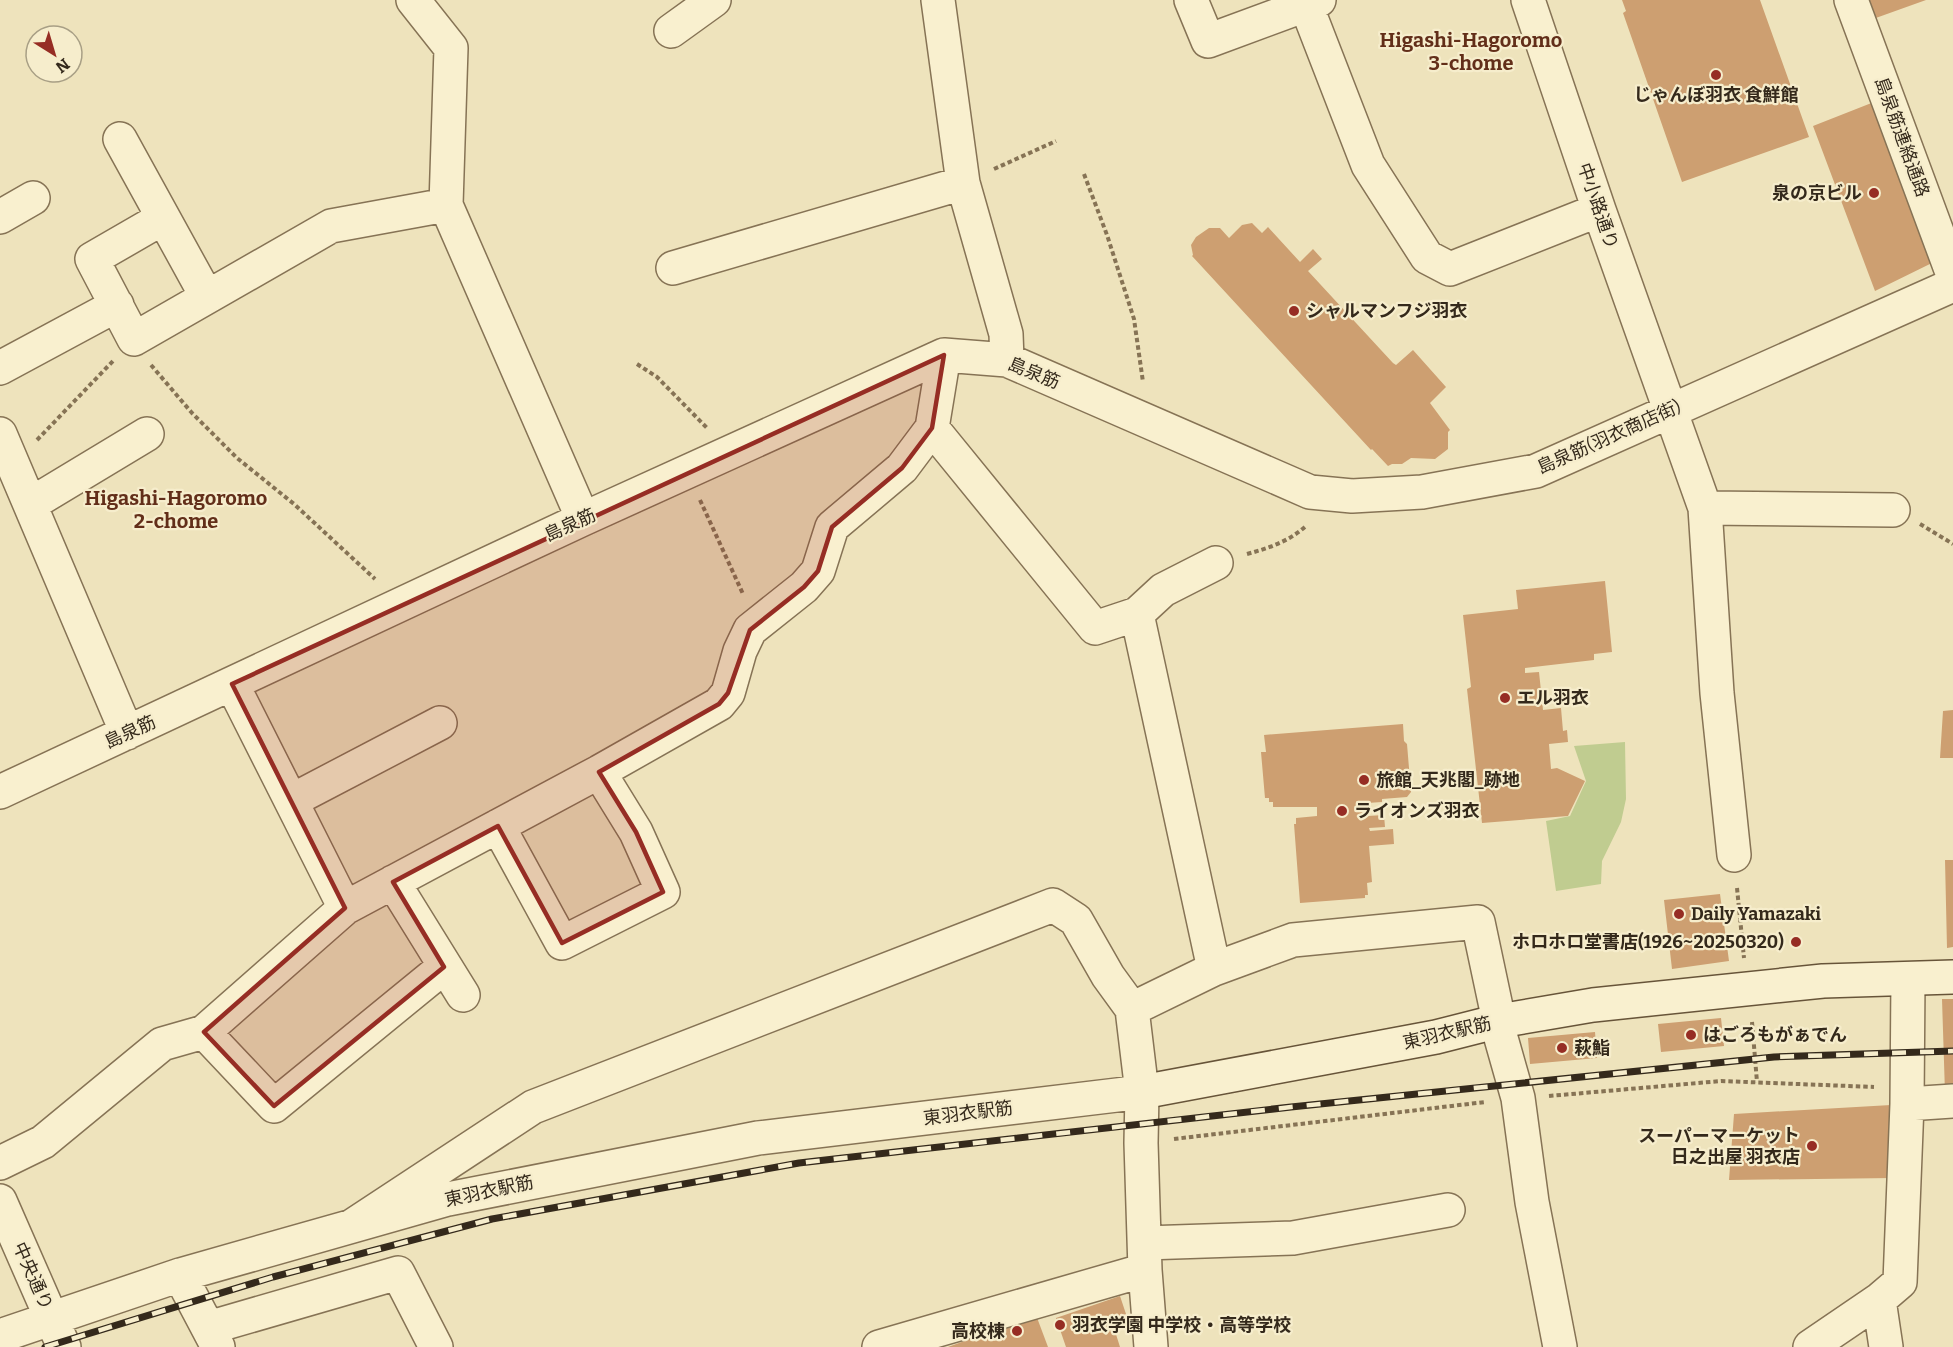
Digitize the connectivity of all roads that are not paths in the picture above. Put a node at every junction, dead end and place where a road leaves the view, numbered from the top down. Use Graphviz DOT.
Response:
graph roads {
  1 [pos="413,0"];
  2 [pos="714,0"];
  3 [pos="938,0"];
  4 [pos="1191,0"];
  5 [pos="1527,0"];
  6 [pos="1851,0"];
  7 [pos="1313,2"];
  8 [pos="671,31"];
  9 [pos="120,139"];
  10 [pos="963,183"];
  11 [pos="33,198"];
  12 [pos="446,205"];
  13 [pos="1599,210"];
  14 [pos="0,217"];
  15 [pos="164,218"];
  16 [pos="673,268"];
  17 [pos="1953,275"];
  18 [pos="1953,285"];
  19 [pos="207,297"];
  20 [pos="117,305"];
  21 [pos="944,355"];
  22 [pos="1007,360"];
  23 [pos="0,368"];
  24 [pos="1671,410"];
  25 [pos="1149,422"];
  26 [pos="932,428"];
  27 [pos="0,434"];
  28 [pos="147,434"];
  29 [pos="31,504"];
  30 [pos="1705,508"];
  31 [pos="1893,510"];
  32 [pos="583,519"];
  33 [pos="1216,563"];
  34 [pos="1137,614"];
  35 [pos="232,684"];
  36 [pos="440,723"];
  37 [pos="127,733"];
  38 [pos="599,772"];
  39 [pos="0,792"];
  40 [pos="291,801"];
  41 [pos="498,826"];
  42 [pos="1734,855"];
  43 [pos="393,882"];
  44 [pos="345,908"];
  45 [pos="444,967"];
  46 [pos="1214,969"];
  47 [pos="1953,977"];
  48 [pos="1908,979"];
  49 [pos="463,995"];
  50 [pos="1132,1009"];
  51 [pos="1499,1020"];
  52 [pos="204,1032"];
  53 [pos="1142,1092"];
  54 [pos="1953,1101"];
  55 [pos="1907,1104"];
  56 [pos="0,1163"];
  57 [pos="0,1201"];
  58 [pos="1448,1210"];
  59 [pos="352,1226"];
  60 [pos="1145,1257"];
  61 [pos="180,1275"];
  62 [pos="1879,1300"];
  63 [pos="58,1333"];
  64 [pos="0,1336"];
  65 [pos="213,1337"];
  66 [pos="436,1347"];
  67 [pos="879,1347"];
  68 [pos="1151,1347"];
  69 [pos="1560,1347"];
  70 [pos="1809,1347"];
  71 [pos="1887,1347"];
  1 -- 12 [label="street"];
  2 -- 8 [label="street"];
  3 -- 10 [label="street"];
  4 -- 7 [label="street"];
  5 -- 13 [label="street, 中小路通り"];
  6 -- 17 [label="street, 島泉筋連絡通路"];
  7 -- 13 [label="street"];
  9 -- 15 [label="street"];
  10 -- 16 [label="street"];
  10 -- 22 [label="street"];
  11 -- 14 [label="street"];
  12 -- 19 [label="street"];
  12 -- 32 [label="street"];
  13 -- 24 [label="street, 中小路通り"];
  15 -- 19 [label="street"];
  15 -- 20 [label="street"];
  18 -- 24 [label="street, 島泉筋(羽衣商店街)"];
  19 -- 20 [label="street"];
  20 -- 23 [label="street"];
  21 -- 22 [label="street, 島泉筋"];
  21 -- 26 [label="street"];
  21 -- 32 [label="street, 島泉筋"];
  22 -- 25 [label="street, 島泉筋"];
  24 -- 25 [label="street, 島泉筋(羽衣商店街)"];
  24 -- 30 [label="street, 中小路通り"];
  26 -- 34 [label="street"];
  26 -- 38 [label="street"];
  27 -- 29 [label="street"];
  28 -- 29 [label="street"];
  29 -- 37 [label="street"];
  30 -- 31 [label="street"];
  30 -- 42 [label="street, 中小路通り"];
  32 -- 35 [label="street, 島泉筋"];
  33 -- 34 [label="street"];
  34 -- 46 [label="street"];
  35 -- 37 [label="street, 島泉筋"];
  35 -- 40 [label="street"];
  36 -- 40 [label="street"];
  37 -- 39 [label="street, 島泉筋"];
  38 -- 41 [label="street"];
  38 -- 41 [label="street"];
  40 -- 44 [label="street"];
  41 -- 43 [label="street"];
  43 -- 44 [label="street"];
  43 -- 45 [label="street"];
  44 -- 52 [label="street"];
  45 -- 49 [label="street"];
  45 -- 52 [label="street"];
  46 -- 50 [label="street"];
  46 -- 51 [label="street"];
  47 -- 48 [label="street, 東羽衣駅筋"];
  48 -- 51 [label="street, 東羽衣駅筋"];
  48 -- 55 [label="street"];
  50 -- 53 [label="street"];
  50 -- 59 [label="street"];
  51 -- 53 [label="street, 東羽衣駅筋"];
  51 -- 69 [label="street"];
  52 -- 56 [label="street"];
  53 -- 59 [label="street, 東羽衣駅筋"];
  53 -- 60 [label="street"];
  54 -- 55 [label="street"];
  55 -- 62 [label="street"];
  57 -- 63 [label="street, 中央通り"];
  58 -- 60 [label="street"];
  59 -- 61 [label="street, 東羽衣駅筋"];
  60 -- 67 [label="street"];
  60 -- 68 [label="street"];
  61 -- 63 [label="street, 東羽衣駅筋"];
  61 -- 65 [label="street"];
  62 -- 70 [label="street"];
  62 -- 71 [label="street"];
  63 -- 64 [label="street, 東羽衣駅筋"];
  65 -- 66 [label="street"];
}
